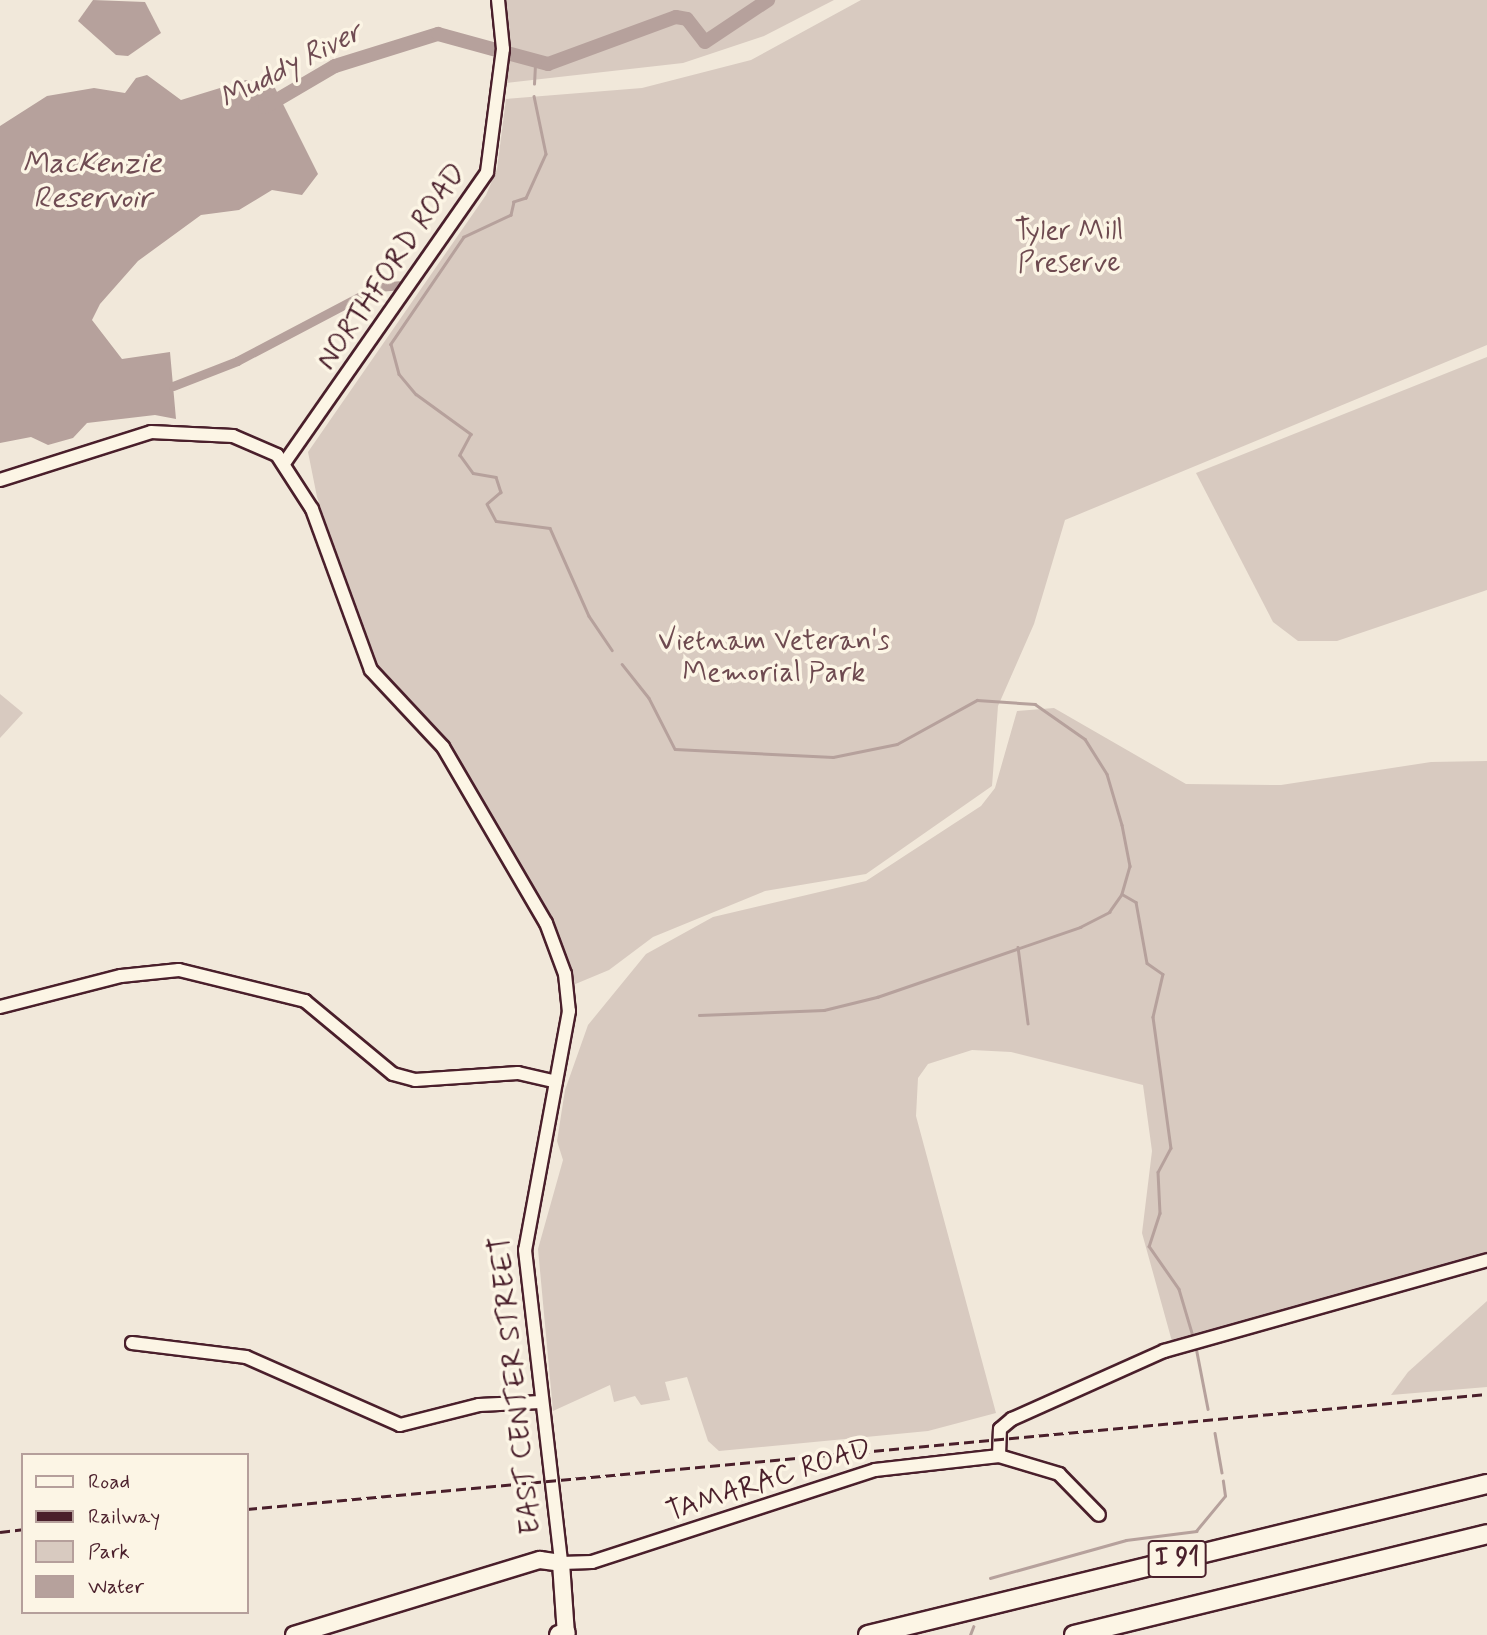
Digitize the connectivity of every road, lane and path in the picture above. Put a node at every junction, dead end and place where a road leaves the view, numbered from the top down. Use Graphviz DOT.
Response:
graph roads {
  1 [pos="498,0"];
  2 [pos="285,462"];
  3 [pos="0,480"];
  4 [pos="0,1007"];
  5 [pos="556,1082"];
  6 [pos="1487,1260"];
  7 [pos="132,1343"];
  8 [pos="541,1402"];
  9 [pos="999,1456"];
  10 [pos="1487,1484"];
  11 [pos="1099,1515"];
  12 [pos="1487,1534"];
  13 [pos="561,1563"];
  14 [pos="564,1634"];
  15 [pos="294,1635"];
  16 [pos="868,1635"];
  17 [pos="1074,1635"];
  1 -- 2 [label="street, NORTHFORD ROAD"];
  2 -- 3 [label="street, EAST CENTER STREET"];
  2 -- 5 [label="street, EAST CENTER STREET"];
  4 -- 5 [label="street"];
  5 -- 8 [label="street, EAST CENTER STREET"];
  6 -- 9 [label="street"];
  7 -- 8 [label="street"];
  8 -- 13 [label="street, EAST CENTER STREET"];
  9 -- 11 [label="street, TAMARAC ROAD"];
  9 -- 13 [label="street, TAMARAC ROAD"];
  10 -- 16 [label="highway, I 91"];
  12 -- 17 [label="highway, I 91"];
  13 -- 14 [label="main road, EAST CENTER STREET"];
  13 -- 15 [label="main road"];
}
